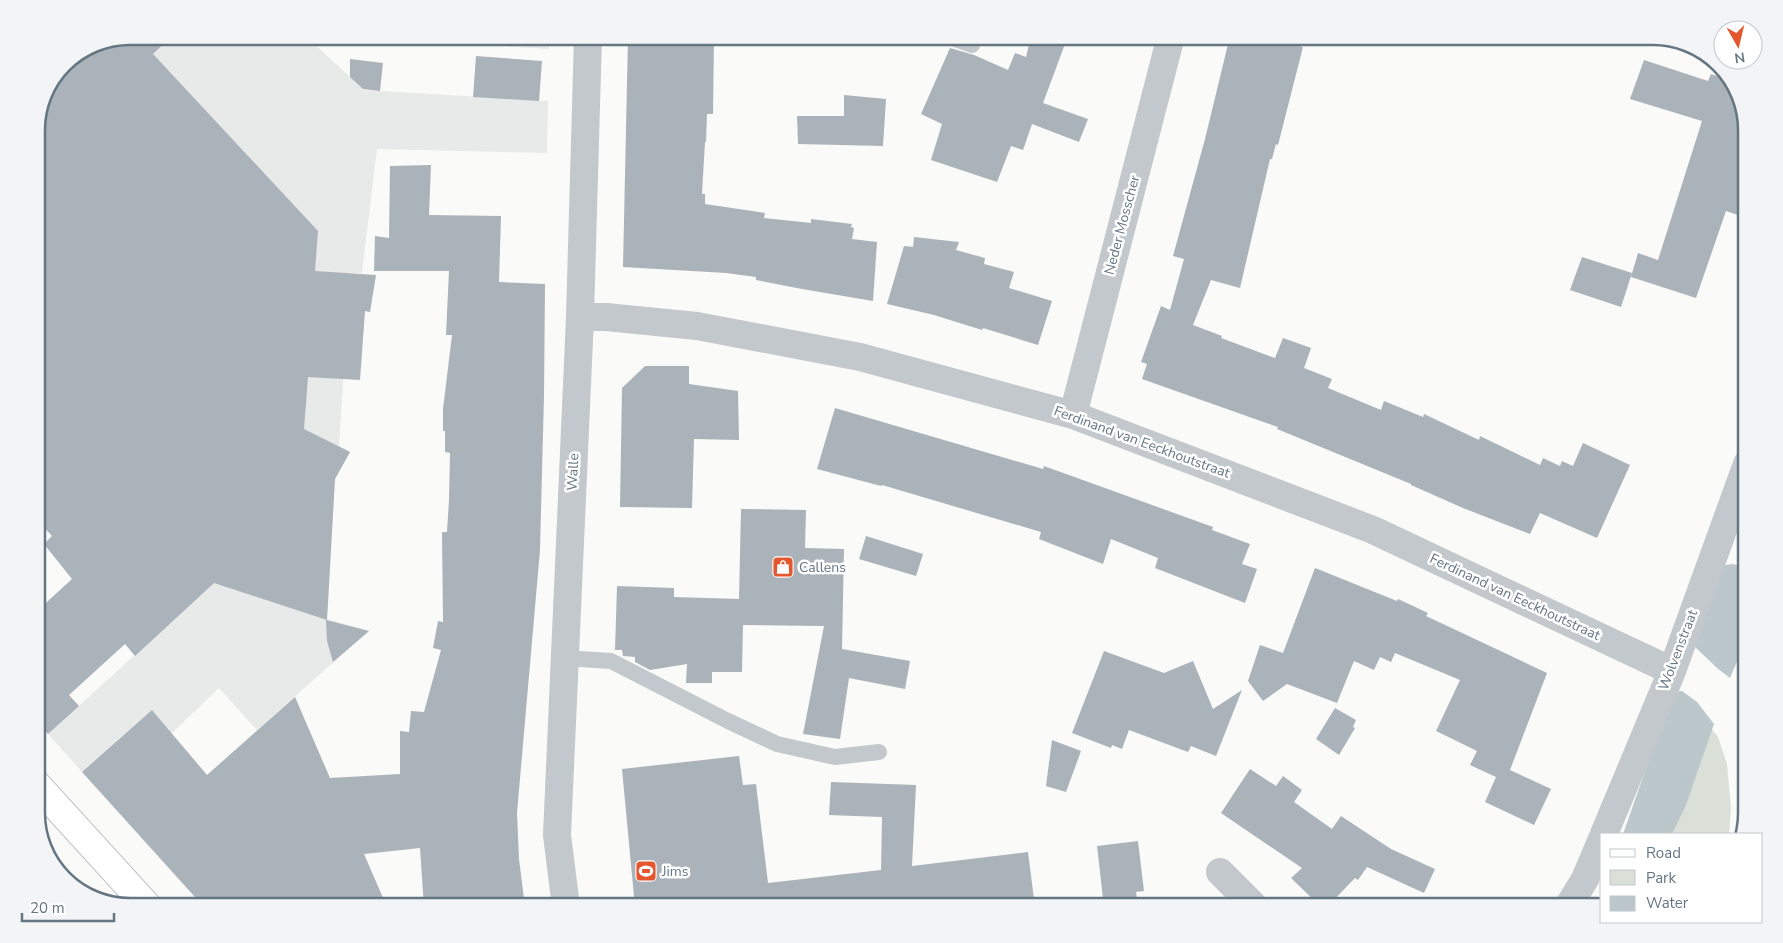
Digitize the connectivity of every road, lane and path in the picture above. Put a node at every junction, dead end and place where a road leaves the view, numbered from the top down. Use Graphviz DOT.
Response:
graph roads {
  1 [pos="588,45"];
  2 [pos="1169,45"];
  3 [pos="580,317"];
  4 [pos="1073,415"];
  5 [pos="1738,489"];
  6 [pos="564,658"];
  7 [pos="1672,671"];
  8 [pos="879,752"];
  9 [pos="45,794"];
  10 [pos="1604,833"];
  11 [pos="1600,844"];
  12 [pos="1220,872"];
  13 [pos="140,898"];
  14 [pos="565,898"];
  15 [pos="1246,898"];
  16 [pos="1573,898"];
  1 -- 3 [label="street, Walle"];
  2 -- 4 [label="street, Neder Mosscher"];
  3 -- 4 [label="street, Ferdinand van Eeckhoutstraat"];
  3 -- 6 [label="street, Walle"];
  4 -- 7 [label="street, Ferdinand van Eeckhoutstraat"];
  5 -- 7 [label="street, Wolvenstraat"];
  6 -- 8 [label="lane"];
  6 -- 14 [label="street, Walle"];
  7 -- 10 [label="street, Wolvenstraat"];
  9 -- 13 [label="main road"];
  11 -- 16 [label="street"];
  12 -- 15 [label="street"];
}
